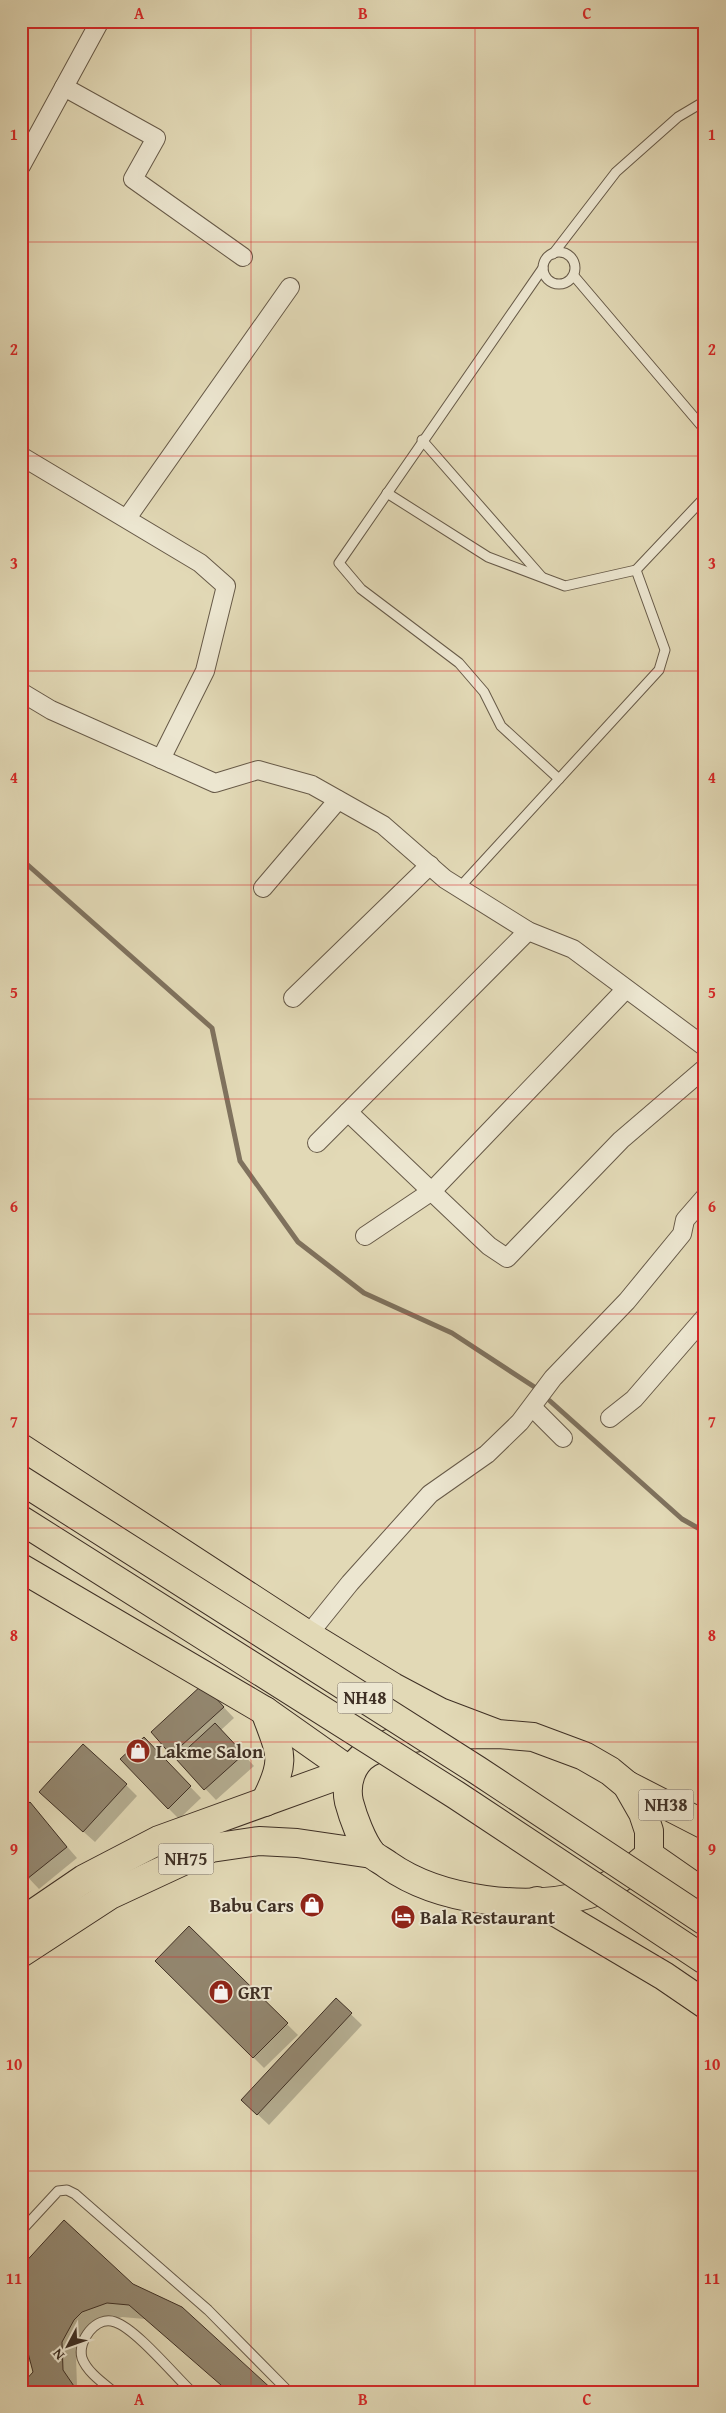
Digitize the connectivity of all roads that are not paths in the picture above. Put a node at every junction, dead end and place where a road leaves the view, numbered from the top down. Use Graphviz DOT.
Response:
graph roads {
  1 [pos="100,21"];
  2 [pos="64,87"];
  3 [pos="705,101"];
  4 [pos="21,166"];
  5 [pos="553,254"];
  6 [pos="243,257"];
  7 [pos="543,268"];
  8 [pos="574,276"];
  9 [pos="290,287"];
  10 [pos="705,430"];
  11 [pos="422,440"];
  12 [pos="21,456"];
  13 [pos="387,493"];
  14 [pos="705,497"];
  15 [pos="127,518"];
  16 [pos="636,570"];
  17 [pos="542,578"];
  18 [pos="21,692"];
  19 [pos="161,759"];
  20 [pos="559,779"];
  21 [pos="338,800"];
  22 [pos="430,865"];
  23 [pos="262,888"];
  24 [pos="460,888"];
  25 [pos="528,931"];
  26 [pos="626,989"];
  27 [pos="293,998"];
  28 [pos="705,1047"];
  29 [pos="705,1068"];
  30 [pos="348,1112"];
  31 [pos="317,1143"];
  32 [pos="432,1191"];
  33 [pos="705,1197"];
  34 [pos="365,1236"];
  35 [pos="705,1317"];
  36 [pos="532,1407"];
  37 [pos="610,1418"];
  38 [pos="563,1438"];
  39 [pos="21,1448"];
  40 [pos="21,1480"];
  41 [pos="21,1520"];
  42 [pos="21,1568"];
  43 [pos="308,1634"];
  44 [pos="265,1711"];
  45 [pos="498,1734"];
  46 [pos="350,1771"];
  47 [pos="627,1786"];
  48 [pos="265,1802"];
  49 [pos="705,1825"];
  50 [pos="372,1854"];
  51 [pos="649,1855"];
  52 [pos="705,1872"];
  53 [pos="705,1894"];
  54 [pos="537,1901"];
  55 [pos="705,1921"];
  56 [pos="21,1922"];
  57 [pos="21,1953"];
  58 [pos="705,1960"];
  59 [pos="705,2004"];
  60 [pos="21,2231"];
  61 [pos="114,2392"];
  62 [pos="192,2392"];
  63 [pos="289,2392"];
  1 -- 2 [label="street"];
  2 -- 4 [label="street"];
  2 -- 6 [label="street"];
  3 -- 5 [label="lane"];
  5 -- 7 [label="lane"];
  5 -- 8 [label="lane"];
  7 -- 8 [label="lane"];
  7 -- 11 [label="lane"];
  8 -- 10 [label="lane"];
  9 -- 15 [label="street"];
  11 -- 13 [label="lane"];
  11 -- 17 [label="lane"];
  12 -- 15 [label="street"];
  13 -- 17 [label="lane"];
  13 -- 20 [label="lane"];
  14 -- 16 [label="lane"];
  15 -- 19 [label="street"];
  16 -- 17 [label="lane"];
  16 -- 20 [label="lane"];
  18 -- 19 [label="street"];
  19 -- 21 [label="street"];
  20 -- 24 [label="lane"];
  21 -- 22 [label="street"];
  21 -- 23 [label="street"];
  22 -- 24 [label="street"];
  22 -- 27 [label="street"];
  24 -- 25 [label="street"];
  25 -- 26 [label="street"];
  25 -- 30 [label="street"];
  26 -- 28 [label="street"];
  26 -- 32 [label="street"];
  29 -- 32 [label="street"];
  30 -- 31 [label="street"];
  30 -- 32 [label="street"];
  32 -- 34 [label="street"];
  33 -- 36 [label="street"];
  35 -- 37 [label="street"];
  36 -- 38 [label="street"];
  36 -- 43 [label="street"];
  39 -- 43 [label="highway"];
  40 -- 55 [label="highway, NH48, bridge"];
  41 -- 58 [label="highway, NH48, bridge"];
  42 -- 44 [label="highway"];
  43 -- 45 [label="highway"];
  44 -- 46 [label="highway"];
  44 -- 48 [label="highway"];
  45 -- 46 [label="highway, NH38"];
  45 -- 47 [label="highway, NH38"];
  46 -- 48 [label="highway, NH75"];
  46 -- 50 [label="highway"];
  47 -- 49 [label="highway, NH38"];
  47 -- 51 [label="highway, NH38"];
  48 -- 56 [label="highway, NH75"];
  50 -- 54 [label="highway"];
  50 -- 57 [label="highway, NH75"];
  51 -- 52 [label="highway"];
  51 -- 53 [label="highway"];
  51 -- 54 [label="highway"];
  54 -- 59 [label="highway"];
  60 -- 63 [label="lane"];
  61 -- 62 [label="lane"];
}
